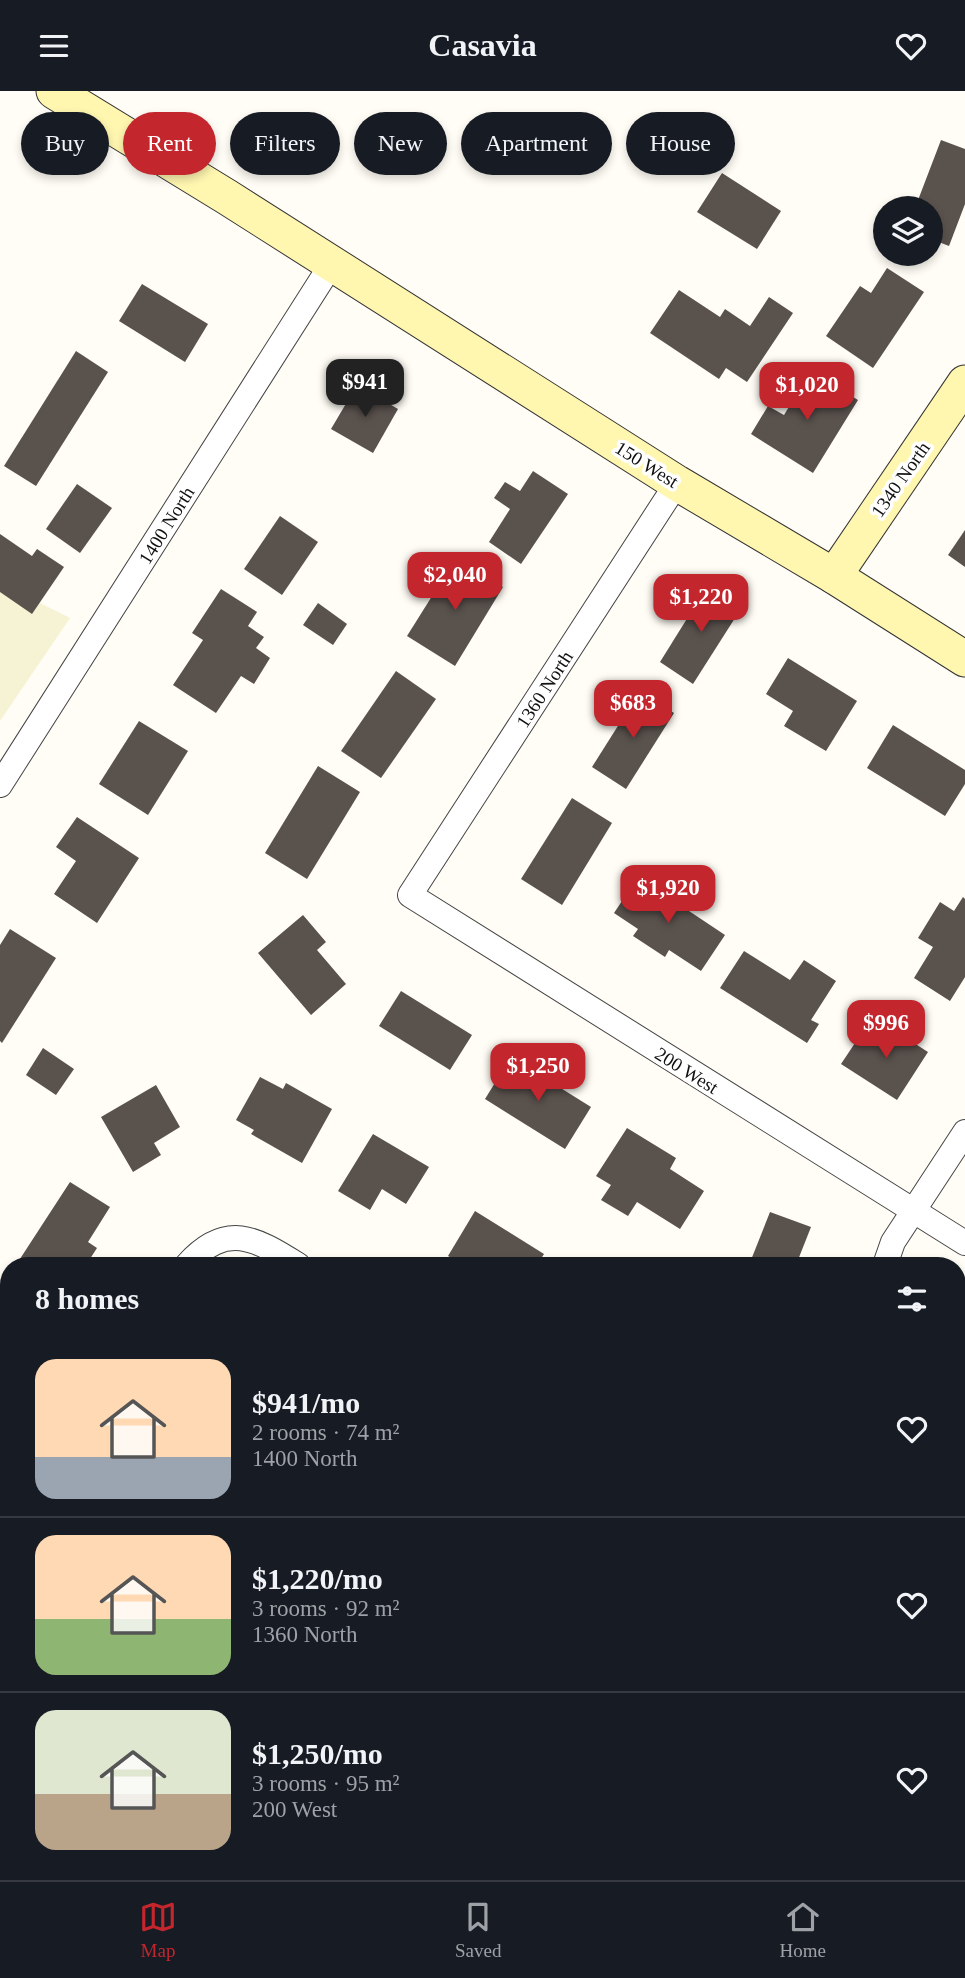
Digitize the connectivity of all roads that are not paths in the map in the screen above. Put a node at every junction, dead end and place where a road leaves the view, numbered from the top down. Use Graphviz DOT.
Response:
graph roads {
  1 [pos="54,91"];
  2 [pos="331,265"];
  3 [pos="965,383"];
  4 [pos="677,483"];
  5 [pos="834,576"];
  6 [pos="965,659"];
  7 [pos="0,785"];
  8 [pos="410,895"];
  9 [pos="965,1132"];
  10 [pos="913,1211"];
  11 [pos="965,1243"];
  12 [pos="194,1257"];
  13 [pos="285,1257"];
  14 [pos="888,1257"];
  1 -- 2 [label="street, 150 West"];
  2 -- 4 [label="street, 150 West"];
  2 -- 7 [label="street, 1400 North"];
  3 -- 5 [label="street, 1340 North"];
  4 -- 5 [label="street, 150 West"];
  4 -- 8 [label="street, 1360 North"];
  5 -- 6 [label="street, 150 West"];
  8 -- 10 [label="street, 200 West"];
  9 -- 10 [label="street"];
  10 -- 11 [label="street, 200 West"];
  10 -- 14 [label="street"];
  12 -- 13 [label="street"];
}
